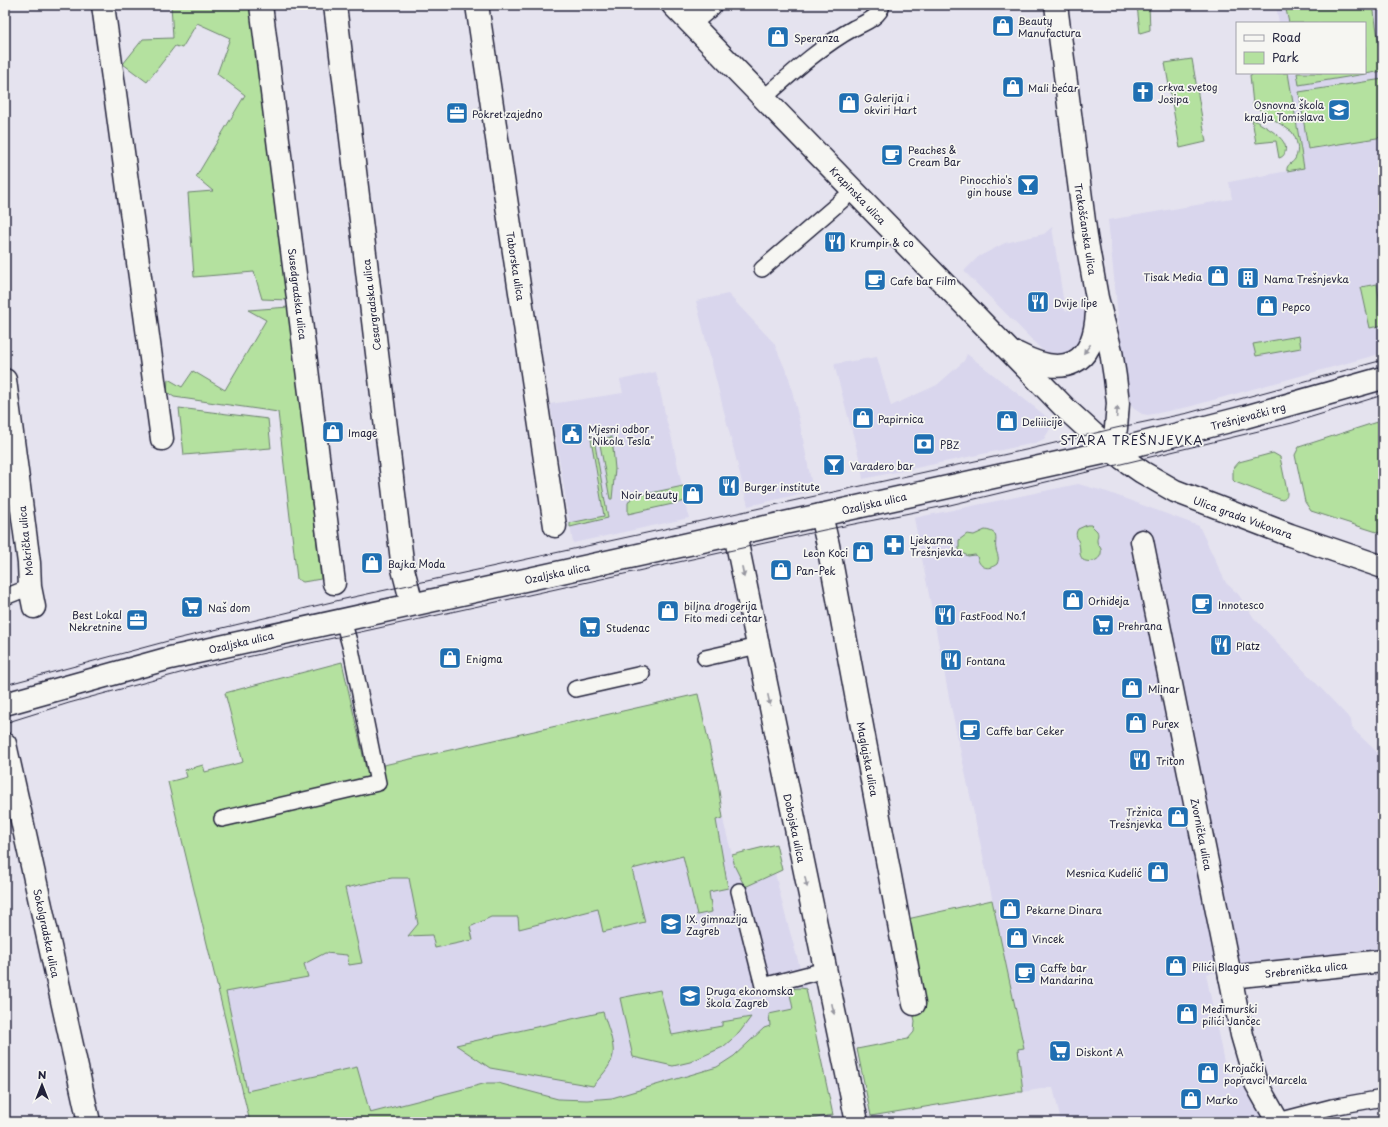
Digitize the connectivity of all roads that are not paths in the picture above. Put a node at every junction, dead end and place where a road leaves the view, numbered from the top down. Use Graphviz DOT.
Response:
graph roads {
  1 [pos="102,5"];
  2 [pos="261,5"];
  3 [pos="335,5"];
  4 [pos="477,5"];
  5 [pos="673,5"];
  6 [pos="710,5"];
  7 [pos="882,5"];
  8 [pos="1056,5"];
  9 [pos="690,22"];
  10 [pos="764,98"];
  11 [pos="854,190"];
  12 [pos="762,269"];
  13 [pos="1097,298"];
  14 [pos="1010,350"];
  15 [pos="1383,378"];
  16 [pos="5,380"];
  17 [pos="162,439"];
  18 [pos="1112,451"];
  19 [pos="821,515"];
  20 [pos="555,526"];
  21 [pos="735,534"];
  22 [pos="1142,541"];
  23 [pos="1383,567"];
  24 [pos="334,583"];
  25 [pos="5,597"];
  26 [pos="32,597"];
  27 [pos="412,604"];
  28 [pos="343,620"];
  29 [pos="758,646"];
  30 [pos="705,658"];
  31 [pos="642,674"];
  32 [pos="575,689"];
  33 [pos="5,704"];
  34 [pos="5,744"];
  35 [pos="222,819"];
  36 [pos="739,892"];
  37 [pos="1383,961"];
  38 [pos="825,970"];
  39 [pos="1230,978"];
  40 [pos="914,1004"];
  41 [pos="1383,1098"];
  42 [pos="89,1122"];
  43 [pos="857,1122"];
  44 [pos="1278,1122"];
  1 -- 17 [label="street"];
  2 -- 24 [label="street, Susedgradska ulica"];
  3 -- 27 [label="street, Cesargradska ulica"];
  4 -- 20 [label="street, Taborska ulica"];
  5 -- 9 [label="street, Krapinska ulica"];
  6 -- 9 [label="street"];
  7 -- 10 [label="lane"];
  8 -- 13 [label="street, Trakošćanska ulica"];
  9 -- 10 [label="street, Krapinska ulica"];
  10 -- 11 [label="street, Krapinska ulica"];
  11 -- 12 [label="lane"];
  11 -- 14 [label="street, Krapinska ulica"];
  13 -- 14 [label="street, one-way"];
  18 -- 13 [label="street, Trakošćanska ulica, one-way"];
  14 -- 18 [label="street, Krapinska ulica"];
  15 -- 18 [label="street, Trešnjevački trg"];
  16 -- 26 [label="street, Mokrička ulica"];
  18 -- 19 [label="street, Ozaljska ulica"];
  18 -- 23 [label="street, Ulica grada Vukovara"];
  19 -- 21 [label="street, Ozaljska ulica"];
  19 -- 40 [label="street, Maglajska ulica"];
  21 -- 27 [label="street, Ozaljska ulica"];
  21 -- 29 [label="street, Dobojska ulica, one-way"];
  22 -- 39 [label="street, Zvornička ulica"];
  25 -- 26 [label="lane"];
  27 -- 28 [label="street, Ozaljska ulica"];
  28 -- 33 [label="street, Ozaljska ulica"];
  28 -- 35 [label="lane"];
  29 -- 30 [label="lane"];
  29 -- 38 [label="street, Dobojska ulica, one-way"];
  31 -- 32 [label="lane"];
  34 -- 42 [label="street, Sokolgradska ulica"];
  36 -- 38 [label="lane"];
  37 -- 39 [label="street, Srebrenička ulica"];
  38 -- 43 [label="street, Dobojska ulica, one-way"];
  39 -- 44 [label="street, Zvornička ulica"];
  41 -- 44 [label="lane"];
}
